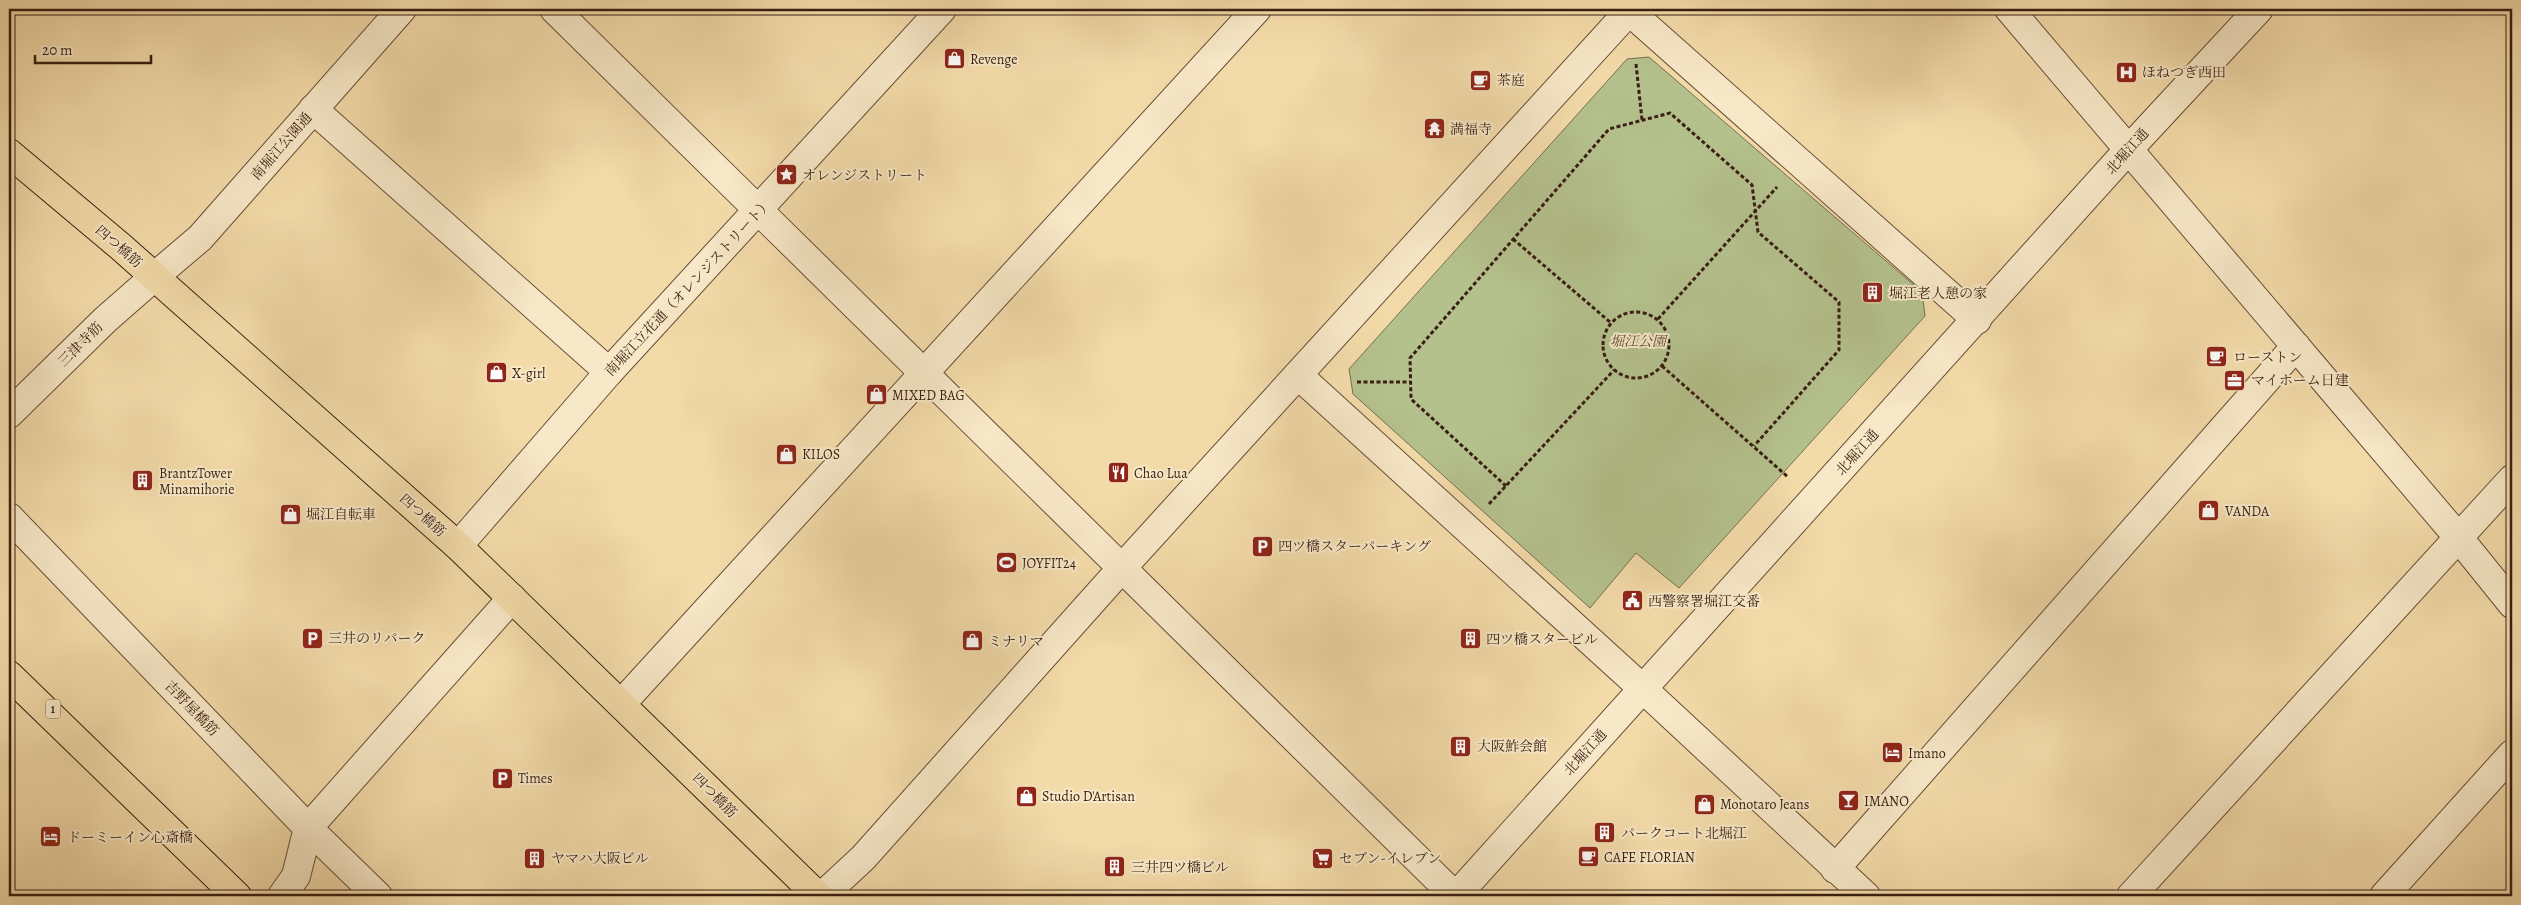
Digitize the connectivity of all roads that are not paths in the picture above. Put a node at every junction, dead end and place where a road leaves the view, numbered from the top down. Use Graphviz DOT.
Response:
graph roads {
  1 [pos="402,9"];
  2 [pos="554,9"];
  3 [pos="942,9"];
  4 [pos="1257,9"];
  5 [pos="2009,9"];
  6 [pos="2259,9"];
  7 [pos="1629,10"];
  8 [pos="313,109"];
  9 [pos="2128,150"];
  10 [pos="9,153"];
  11 [pos="758,210"];
  12 [pos="154,277"];
  13 [pos="1977,320"];
  14 [pos="2296,346"];
  15 [pos="609,372"];
  16 [pos="926,373"];
  17 [pos="1298,374"];
  18 [pos="9,414"];
  19 [pos="2512,479"];
  20 [pos="9,517"];
  21 [pos="2458,537"];
  22 [pos="458,546"];
  23 [pos="1121,569"];
  24 [pos="512,598"];
  25 [pos="2512,604"];
  26 [pos="9,659"];
  27 [pos="9,675"];
  28 [pos="1642,688"];
  29 [pos="622,703"];
  30 [pos="2512,754"];
  31 [pos="98,760"];
  32 [pos="308,828"];
  33 [pos="1835,868"];
  34 [pos="236,896"];
  35 [pos="282,896"];
  36 [pos="378,896"];
  37 [pos="818,896"];
  38 [pos="822,896"];
  39 [pos="1455,896"];
  40 [pos="1866,896"];
  41 [pos="2131,896"];
  42 [pos="2384,896"];
  1 -- 8 [label="street, 南堀江公園通"];
  2 -- 11 [label="street"];
  3 -- 11 [label="street, 南堀江立花通（オレンジストリート）"];
  4 -- 16 [label="street"];
  5 -- 9 [label="street"];
  6 -- 9 [label="street, 北堀江通"];
  7 -- 13 [label="street"];
  7 -- 17 [label="street"];
  8 -- 12 [label="street, 南堀江公園通"];
  8 -- 15 [label="street"];
  9 -- 13 [label="street, 北堀江通"];
  9 -- 14 [label="street"];
  10 -- 12 [label="main road, 四つ橋筋"];
  11 -- 15 [label="street, 南堀江立花通（オレンジストリート）"];
  11 -- 16 [label="street"];
  12 -- 18 [label="street, 三津寺筋"];
  12 -- 22 [label="main road, 四つ橋筋"];
  13 -- 28 [label="street, 北堀江通"];
  14 -- 21 [label="street"];
  14 -- 33 [label="street"];
  15 -- 22 [label="street, 南堀江立花通（オレンジストリート）"];
  16 -- 23 [label="street"];
  16 -- 29 [label="street"];
  17 -- 23 [label="street"];
  17 -- 28 [label="street"];
  19 -- 21 [label="street"];
  20 -- 32 [label="street, 吉野屋橋筋"];
  21 -- 25 [label="street"];
  21 -- 41 [label="street"];
  22 -- 24 [label="main road, 四つ橋筋"];
  23 -- 38 [label="street"];
  23 -- 39 [label="street"];
  24 -- 29 [label="main road, 四つ橋筋"];
  24 -- 32 [label="street"];
  26 -- 31 [label="main road, 1"];
  27 -- 31 [label="main road, 1"];
  28 -- 33 [label="street"];
  28 -- 39 [label="street, 北堀江通"];
  29 -- 37 [label="main road, 四つ橋筋"];
  30 -- 42 [label="street"];
  31 -- 34 [label="main road, 1"];
  32 -- 35 [label="street"];
  32 -- 36 [label="street, 吉野屋橋筋"];
  33 -- 40 [label="street"];
}
